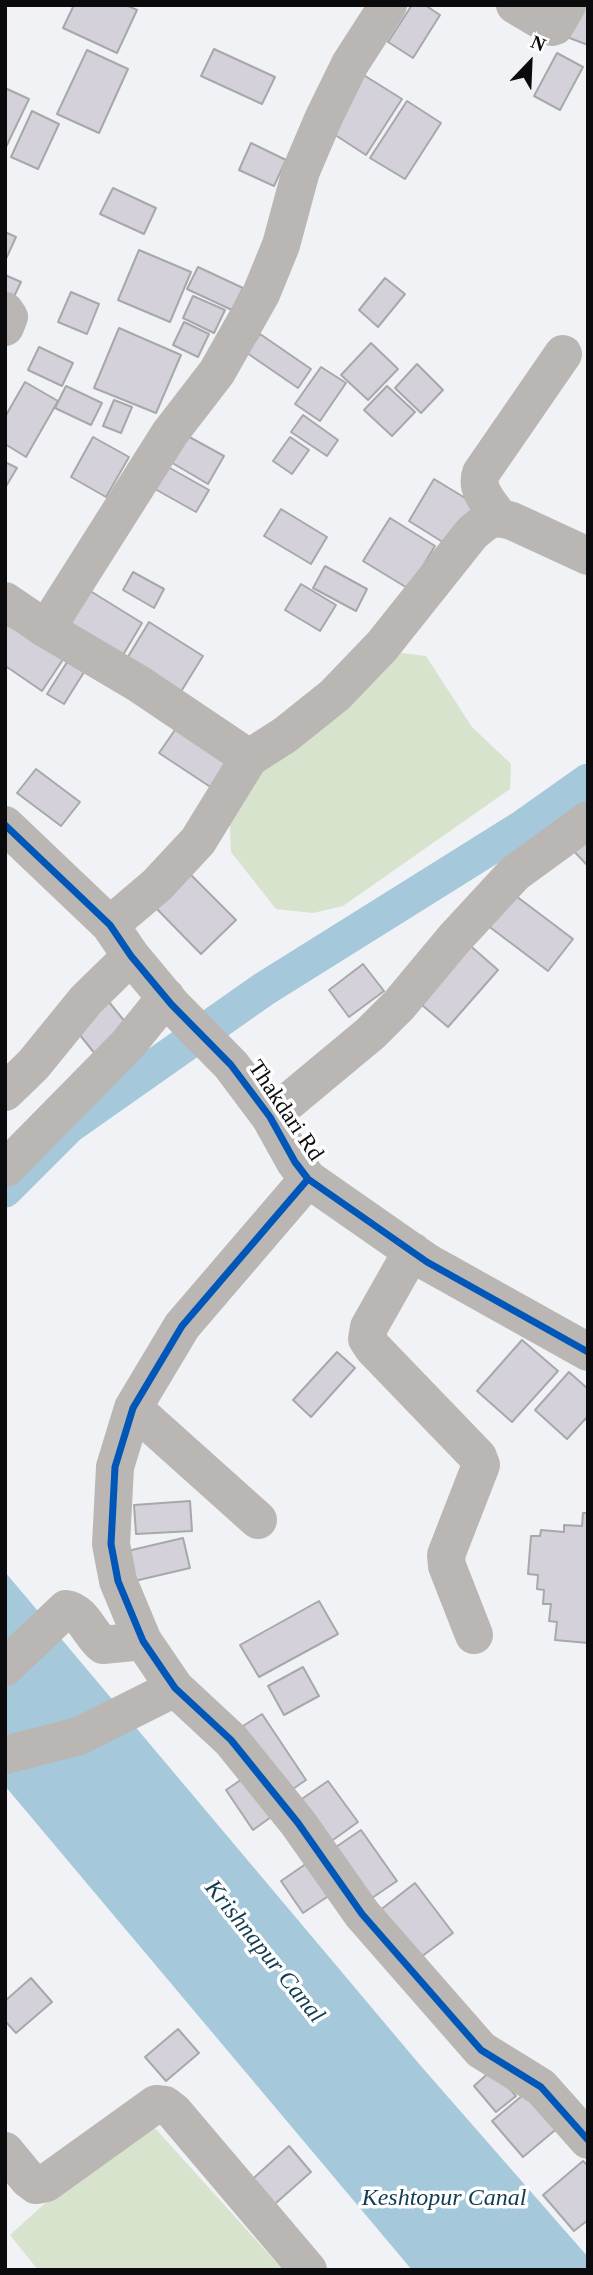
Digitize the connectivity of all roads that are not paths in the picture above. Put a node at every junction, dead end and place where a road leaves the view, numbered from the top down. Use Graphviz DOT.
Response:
graph roads {
  1 [pos="388,5"];
  2 [pos="515,5"];
  3 [pos="567,5"];
  4 [pos="5,311"];
  5 [pos="5,327"];
  6 [pos="563,354"];
  7 [pos="499,517"];
  8 [pos="588,556"];
  9 [pos="5,601"];
  10 [pos="47,629"];
  11 [pos="249,758"];
  12 [pos="588,820"];
  13 [pos="5,825"];
  14 [pos="110,925"];
  15 [pos="131,956"];
  16 [pos="169,1000"];
  17 [pos="5,1092"];
  18 [pos="270,1117"];
  19 [pos="6,1168"];
  20 [pos="308,1179"];
  21 [pos="412,1251"];
  22 [pos="588,1352"];
  23 [pos="133,1408"];
  24 [pos="258,1520"];
  25 [pos="474,1635"];
  26 [pos="143,1641"];
  27 [pos="5,1667"];
  28 [pos="175,1688"];
  29 [pos="5,1755"];
  30 [pos="588,2140"];
  31 [pos="5,2151"];
  32 [pos="308,2270"];
  1 -- 10 [label="street"];
  2 -- 3 [label="street"];
  4 -- 5 [label="street"];
  6 -- 7 [label="street"];
  7 -- 8 [label="street"];
  7 -- 11 [label="street"];
  9 -- 10 [label="street"];
  10 -- 11 [label="street"];
  11 -- 14 [label="street"];
  12 -- 18 [label="street"];
  13 -- 14 [label="street, Thakdari Rd"];
  14 -- 15 [label="street, Thakdari Rd"];
  15 -- 16 [label="street, Thakdari Rd"];
  15 -- 17 [label="street"];
  16 -- 18 [label="street, Thakdari Rd"];
  16 -- 19 [label="street"];
  18 -- 20 [label="street, Thakdari Rd"];
  20 -- 21 [label="street, Thakdari Rd"];
  20 -- 23 [label="street"];
  21 -- 22 [label="street, Thakdari Rd"];
  21 -- 25 [label="street"];
  23 -- 24 [label="street"];
  23 -- 26 [label="street"];
  26 -- 27 [label="street"];
  26 -- 28 [label="street"];
  28 -- 29 [label="street"];
  28 -- 30 [label="street"];
  31 -- 32 [label="street"];
}
